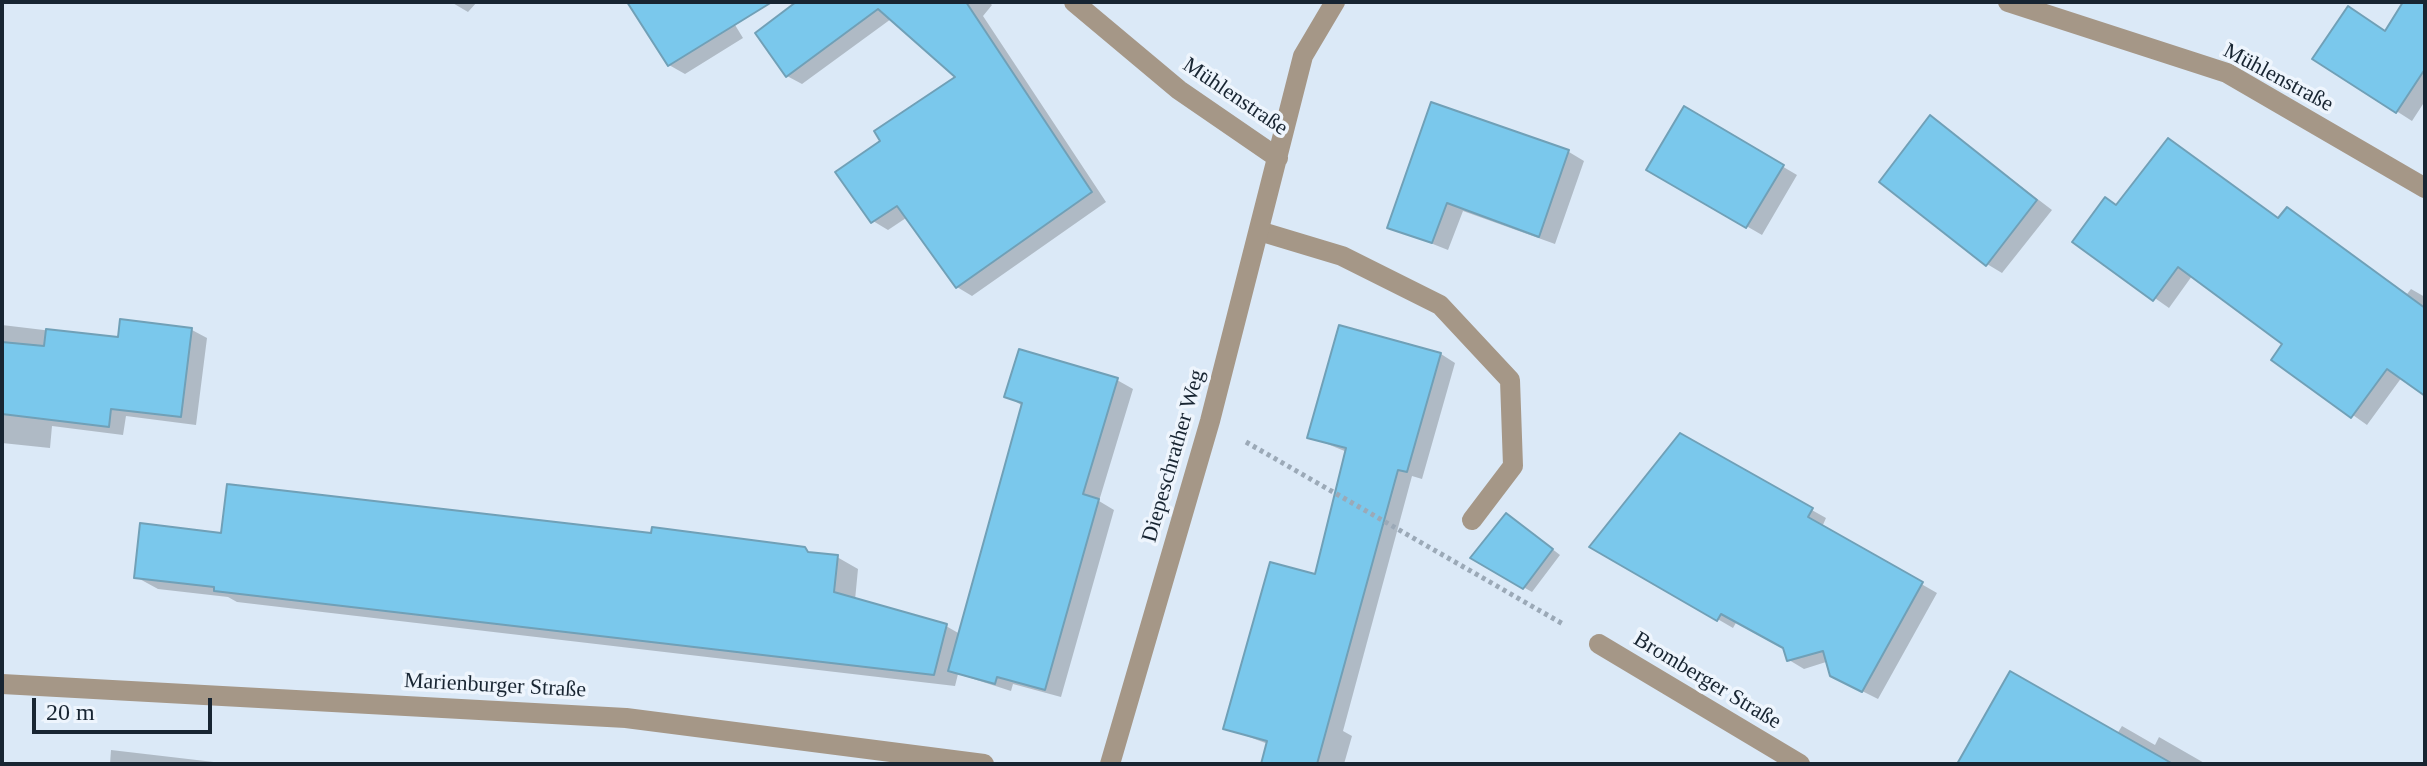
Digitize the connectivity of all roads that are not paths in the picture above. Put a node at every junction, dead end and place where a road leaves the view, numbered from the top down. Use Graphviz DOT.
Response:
graph roads {
  1 [pos="1074,2"];
  2 [pos="1335,2"];
  3 [pos="2008,2"];
  4 [pos="1278,158"];
  5 [pos="2425,188"];
  6 [pos="1259,231"];
  7 [pos="1472,520"];
  8 [pos="1599,644"];
  9 [pos="3,682"];
  10 [pos="1794,762"];
  11 [pos="984,764"];
  12 [pos="1110,764"];
  1 -- 4 [label="street, Mühlenstraße"];
  2 -- 4 [label="street, Mühlenstraße"];
  3 -- 5 [label="street, Mühlenstraße"];
  4 -- 6 [label="street, Diepeschrather Weg"];
  6 -- 7 [label="street"];
  6 -- 12 [label="street, Diepeschrather Weg"];
  8 -- 10 [label="street, Bromberger Straße"];
  9 -- 11 [label="street, Marienburger Straße"];
}
